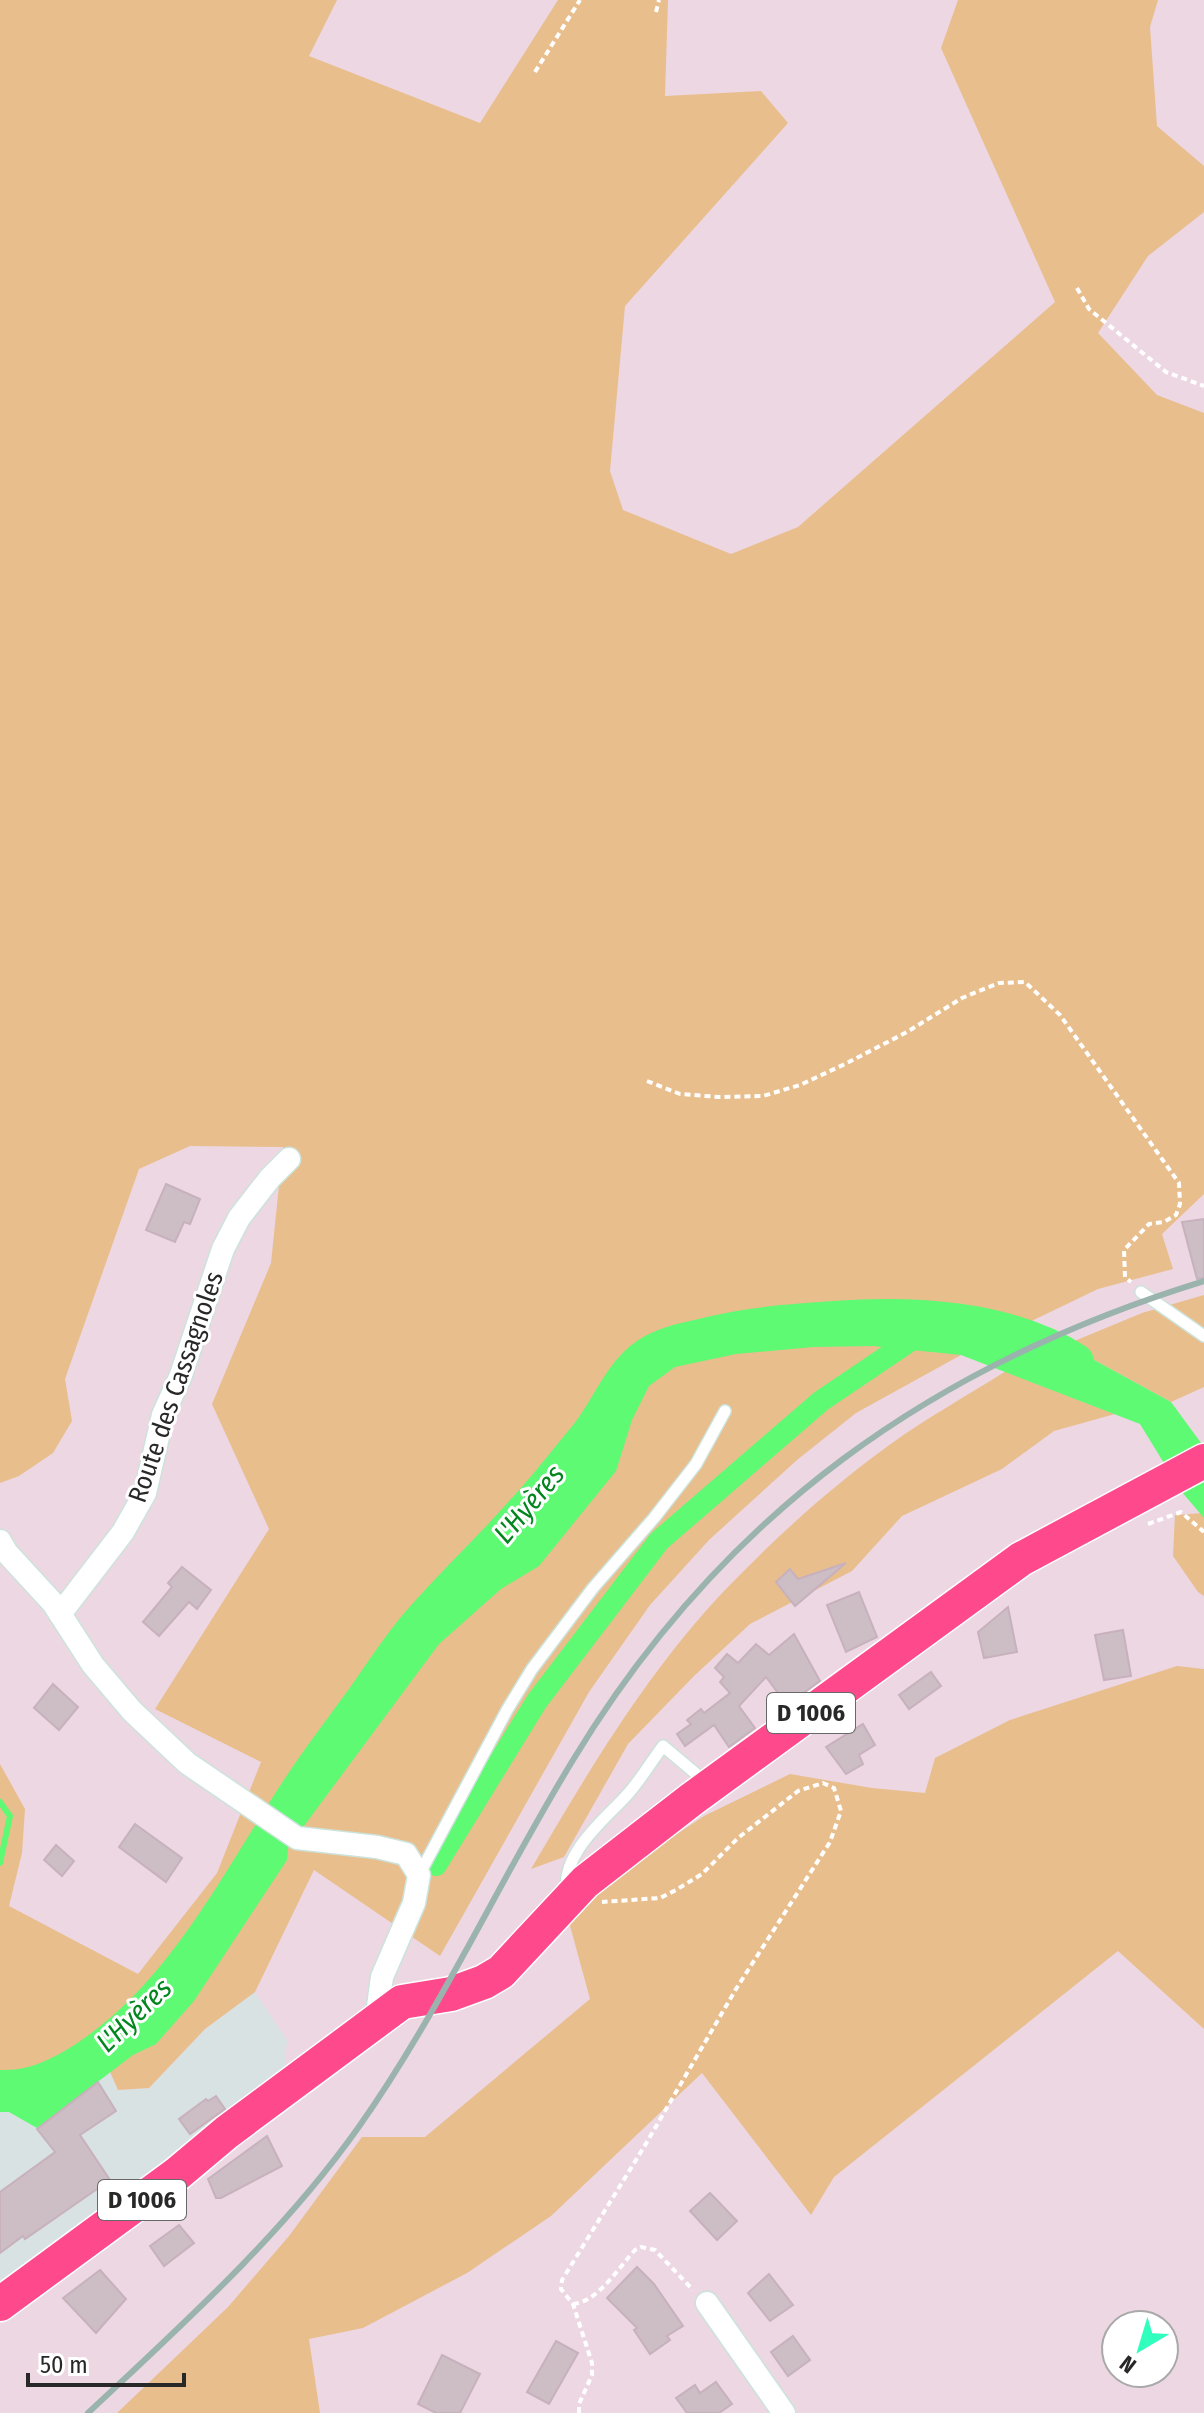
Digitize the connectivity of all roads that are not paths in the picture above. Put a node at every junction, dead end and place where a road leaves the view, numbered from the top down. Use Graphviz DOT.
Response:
graph roads {
  1 [pos="289,1159"];
  2 [pos="1141,1292"];
  3 [pos="1204,1336"];
  4 [pos="725,1411"];
  5 [pos="1204,1461"];
  6 [pos="0,1541"];
  7 [pos="60,1614"];
  8 [pos="710,1786"];
  9 [pos="419,1875"];
  10 [pos="576,1891"];
  11 [pos="363,2031"];
  12 [pos="707,2303"];
  13 [pos="0,2304"];
  14 [pos="784,2413"];
  1 -- 7 [label="street, Route des Cassagnoles"];
  2 -- 3 [label="lane"];
  4 -- 9 [label="lane"];
  5 -- 8 [label="main road, D 1006"];
  6 -- 7 [label="street"];
  7 -- 9 [label="street"];
  8 -- 10 [label="main road, D 1006"];
  8 -- 10 [label="lane"];
  9 -- 11 [label="street"];
  10 -- 11 [label="main road, D 1006"];
  11 -- 13 [label="main road, D 1006"];
  12 -- 14 [label="street"];
}
